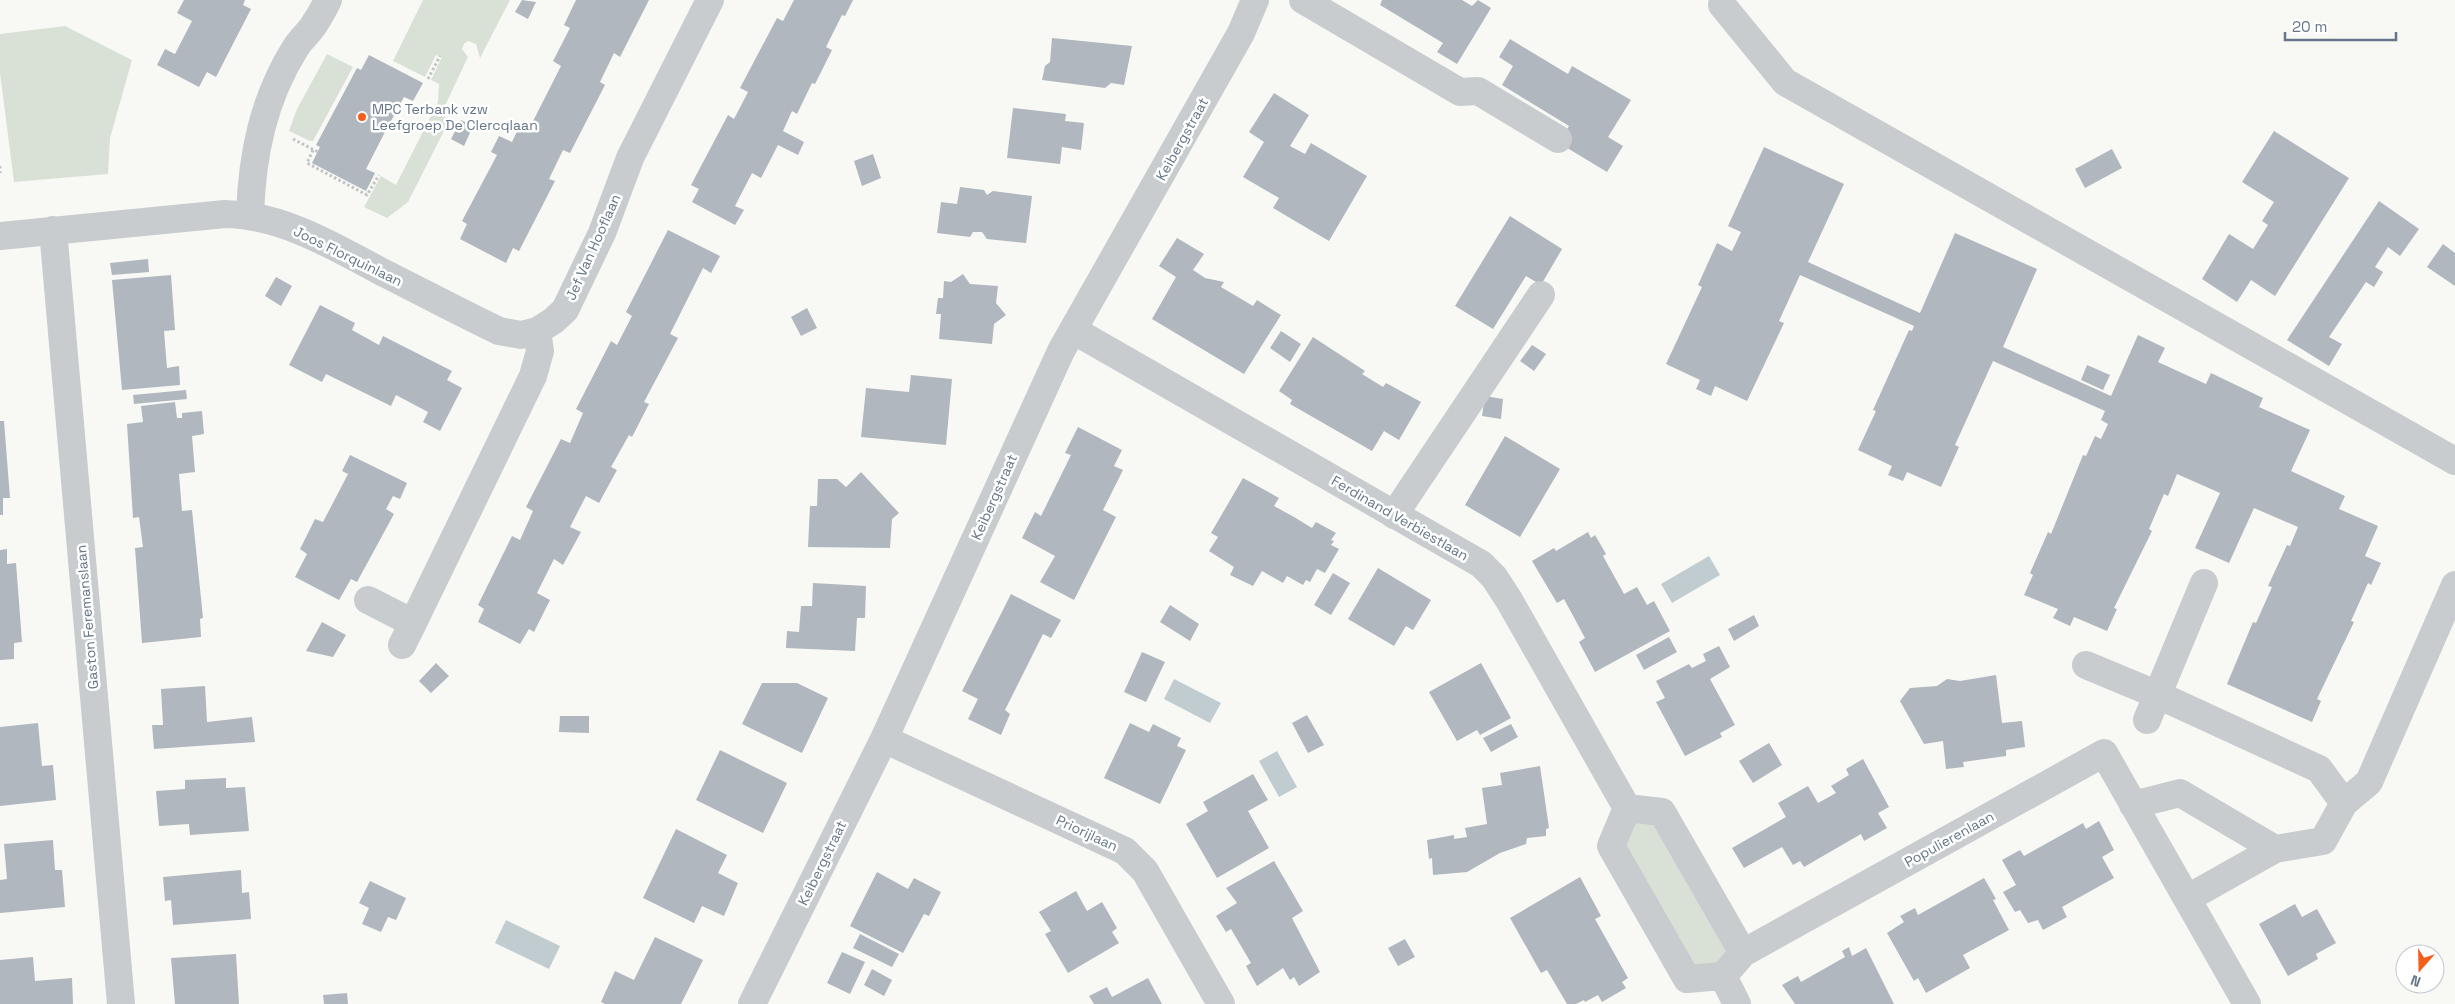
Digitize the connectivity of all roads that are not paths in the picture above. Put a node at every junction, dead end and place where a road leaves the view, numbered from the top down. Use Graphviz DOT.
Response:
graph roads {
  1 [pos="328,0"];
  2 [pos="710,0"];
  3 [pos="1255,0"];
  4 [pos="1303,0"];
  5 [pos="1722,5"];
  6 [pos="1558,139"];
  7 [pos="250,215"];
  8 [pos="53,230"];
  9 [pos="0,236"];
  10 [pos="1541,295"];
  11 [pos="1073,330"];
  12 [pos="537,331"];
  13 [pos="2455,461"];
  14 [pos="1394,515"];
  15 [pos="2204,583"];
  16 [pos="2455,584"];
  17 [pos="368,600"];
  18 [pos="2086,665"];
  19 [pos="2158,695"];
  20 [pos="2148,720"];
  21 [pos="884,739"];
  22 [pos="2344,803"];
  23 [pos="2133,805"];
  24 [pos="1627,808"];
  25 [pos="2274,850"];
  26 [pos="2188,898"];
  27 [pos="1743,954"];
  28 [pos="1723,976"];
  29 [pos="121,1004"];
  30 [pos="752,1004"];
  31 [pos="1221,1004"];
  32 [pos="1737,1004"];
  33 [pos="2247,1004"];
  1 -- 7 [label="street"];
  2 -- 12 [label="street, Jef Van Hooflaan"];
  3 -- 11 [label="street, Keibergstraat"];
  4 -- 6 [label="street"];
  5 -- 13 [label="street"];
  7 -- 8 [label="street, Joos Florquinlaan"];
  7 -- 12 [label="street, Joos Florquinlaan"];
  8 -- 9 [label="street, Joos Florquinlaan"];
  8 -- 29 [label="street, Gaston Feremanslaan"];
  10 -- 14 [label="street"];
  11 -- 14 [label="street, Ferdinand Verbiestlaan"];
  11 -- 21 [label="street, Keibergstraat"];
  12 -- 17 [label="street"];
  14 -- 24 [label="street, Ferdinand Verbiestlaan"];
  15 -- 19 [label="street"];
  16 -- 22 [label="street"];
  18 -- 19 [label="street"];
  19 -- 20 [label="street"];
  19 -- 22 [label="street"];
  21 -- 30 [label="street, Keibergstraat"];
  21 -- 31 [label="street, Priorijlaan"];
  22 -- 25 [label="street"];
  23 -- 25 [label="street"];
  23 -- 26 [label="street, Populierenlaan"];
  23 -- 27 [label="street, Populierenlaan"];
  24 -- 27 [label="street"];
  24 -- 28 [label="street"];
  25 -- 26 [label="street"];
  26 -- 33 [label="street, Populierenlaan"];
  27 -- 28 [label="street"];
  28 -- 32 [label="street"];
}
